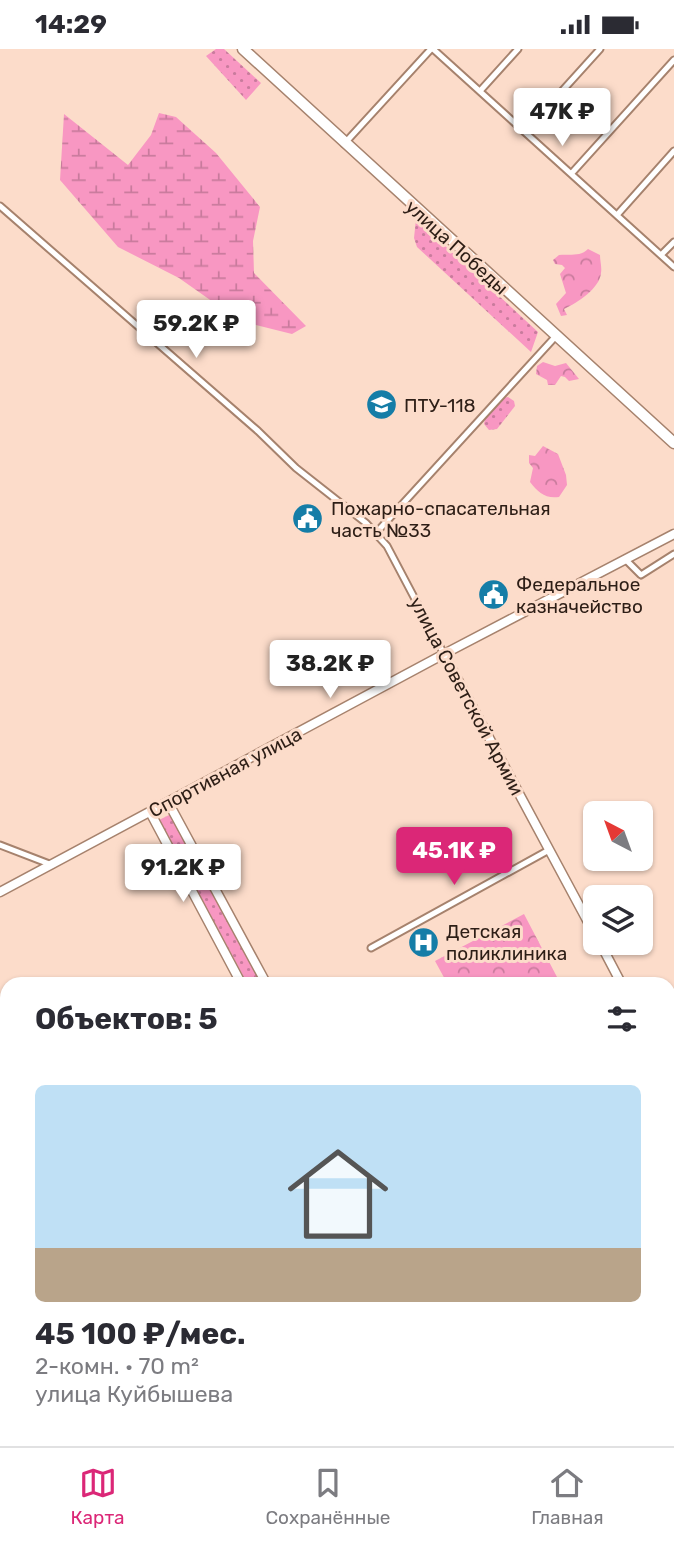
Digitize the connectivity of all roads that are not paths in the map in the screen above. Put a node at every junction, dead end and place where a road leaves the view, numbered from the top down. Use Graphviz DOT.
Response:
graph roads {
  1 [pos="243,49"];
  2 [pos="432,49"];
  3 [pos="518,49"];
  4 [pos="600,49"];
  5 [pos="674,60"];
  6 [pos="480,91"];
  7 [pos="525,132"];
  8 [pos="344,144"];
  9 [pos="674,152"];
  10 [pos="571,173"];
  11 [pos="0,206"];
  12 [pos="617,215"];
  13 [pos="674,241"];
  14 [pos="661,255"];
  15 [pos="674,267"];
  16 [pos="556,336"];
  17 [pos="674,443"];
  18 [pos="376,533"];
  19 [pos="674,534"];
  20 [pos="674,554"];
  21 [pos="625,559"];
  22 [pos="444,654"];
  23 [pos="168,802"];
  24 [pos="150,812"];
  25 [pos="0,845"];
  26 [pos="549,850"];
  27 [pos="51,865"];
  28 [pos="0,892"];
  29 [pos="583,913"];
  30 [pos="371,948"];
  31 [pos="606,955"];
  32 [pos="238,977"];
  33 [pos="262,977"];
  34 [pos="618,977"];
  1 -- 8 [label="highway, улица Победы"];
  2 -- 6 [label="street"];
  2 -- 8 [label="street"];
  3 -- 6 [label="street"];
  4 -- 7 [label="street"];
  5 -- 10 [label="street"];
  6 -- 7 [label="street"];
  7 -- 10 [label="street"];
  8 -- 16 [label="highway, улица Победы"];
  9 -- 12 [label="street"];
  10 -- 12 [label="street"];
  11 -- 18 [label="street, улица Советской Армии"];
  12 -- 14 [label="street"];
  13 -- 14 [label="street"];
  14 -- 15 [label="street"];
  16 -- 17 [label="highway, улица Победы"];
  16 -- 18 [label="street"];
  18 -- 22 [label="street, улица Советской Армии"];
  19 -- 21 [label="street, Спортивная улица"];
  20 -- 21 [label="street"];
  21 -- 22 [label="street, Спортивная улица"];
  22 -- 23 [label="street, Спортивная улица"];
  22 -- 26 [label="street, улица Советской Армии"];
  23 -- 24 [label="street, Спортивная улица"];
  23 -- 33 [label="street"];
  24 -- 27 [label="street, Спортивная улица"];
  24 -- 32 [label="street"];
  25 -- 27 [label="street"];
  26 -- 29 [label="street, улица Советской Армии"];
  26 -- 30 [label="street"];
  27 -- 28 [label="street, Спортивная улица"];
  31 -- 34 [label="street"];
}
